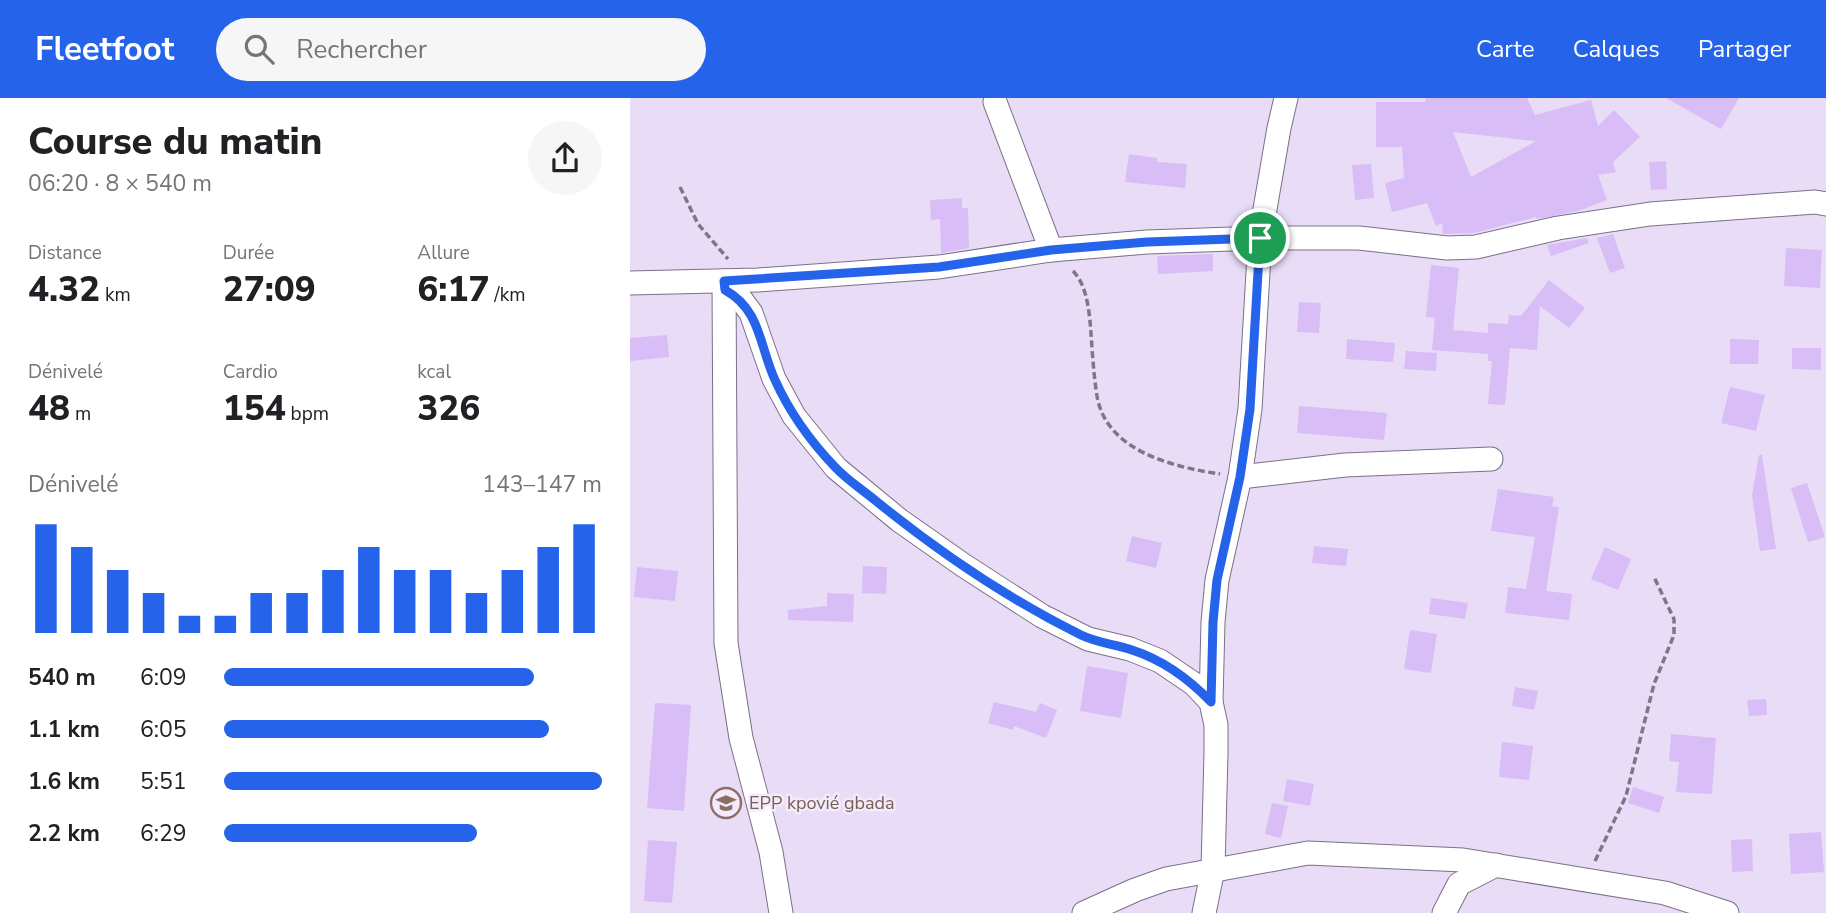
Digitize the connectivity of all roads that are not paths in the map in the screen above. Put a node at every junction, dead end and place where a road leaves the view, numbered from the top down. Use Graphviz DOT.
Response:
graph roads {
  1 [pos="1286,98"];
  2 [pos="995,102"];
  3 [pos="1826,204"];
  4 [pos="1260,238"];
  5 [pos="1051,250"];
  6 [pos="630,283"];
  7 [pos="724,285"];
  8 [pos="1491,459"];
  9 [pos="1240,477"];
  10 [pos="1211,702"];
  11 [pos="1496,865"];
  12 [pos="1213,869"];
  13 [pos="781,913"];
  14 [pos="1084,913"];
  15 [pos="1203,913"];
  16 [pos="1444,913"];
  17 [pos="1727,913"];
  1 -- 4 [label="street"];
  2 -- 5 [label="street"];
  3 -- 4 [label="street"];
  4 -- 5 [label="street"];
  4 -- 9 [label="street"];
  5 -- 7 [label="street"];
  6 -- 7 [label="street"];
  7 -- 10 [label="street"];
  7 -- 13 [label="street"];
  8 -- 9 [label="street"];
  9 -- 10 [label="street"];
  10 -- 12 [label="street"];
  11 -- 12 [label="street"];
  11 -- 16 [label="street"];
  11 -- 17 [label="street"];
  12 -- 14 [label="street"];
  12 -- 15 [label="street"];
}
